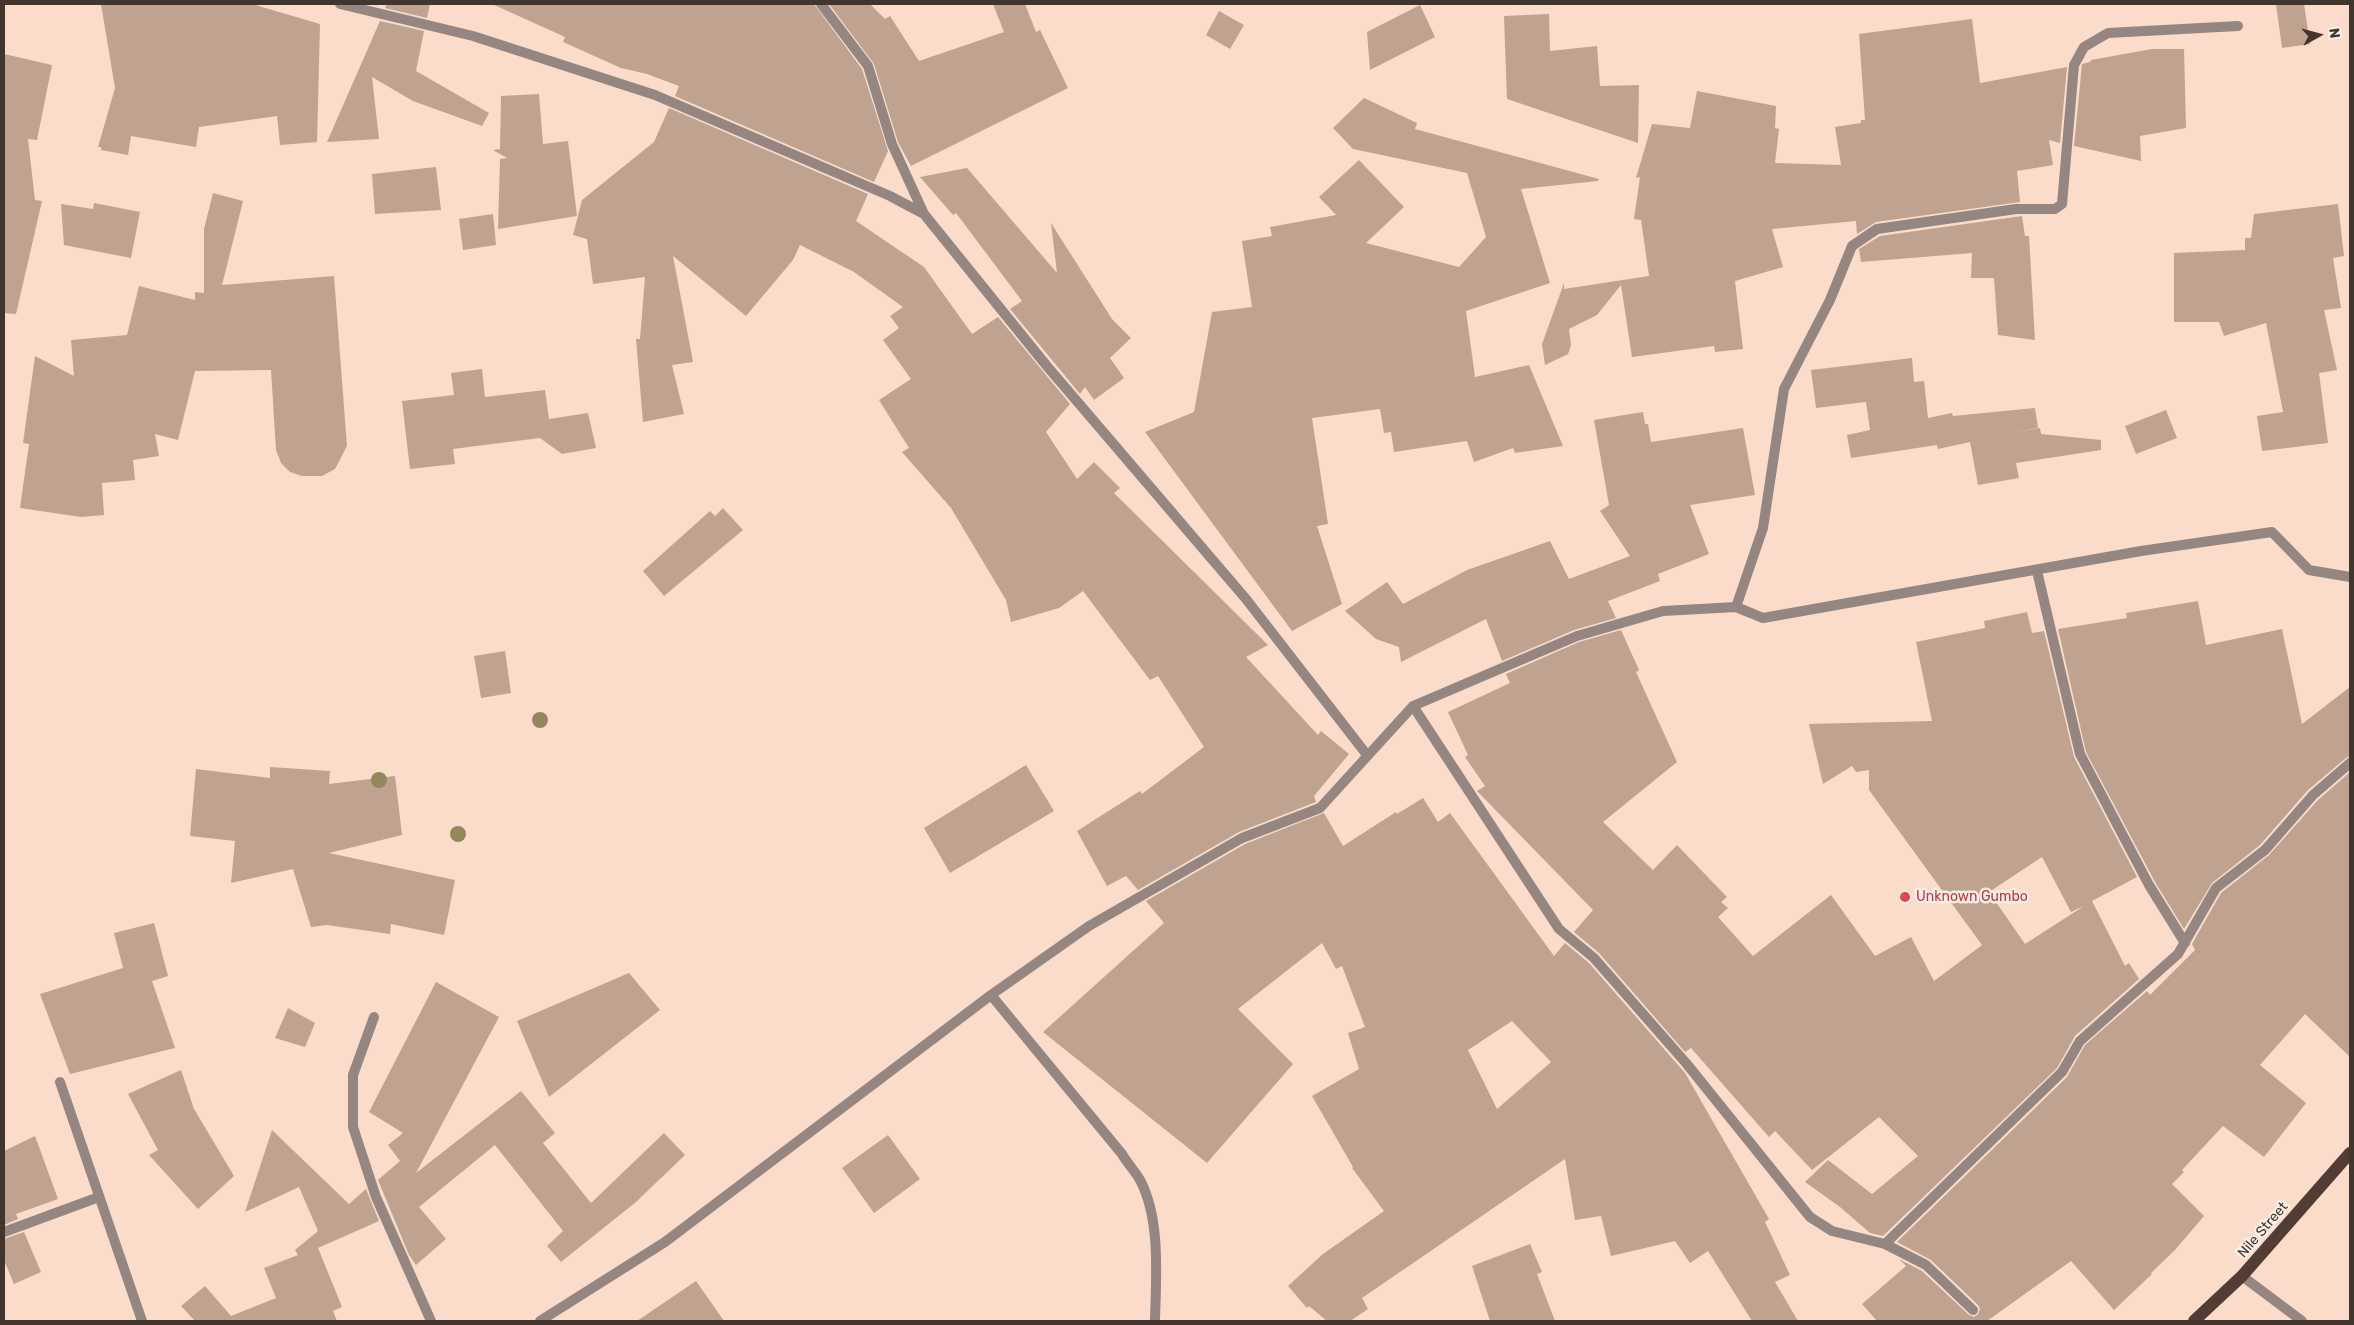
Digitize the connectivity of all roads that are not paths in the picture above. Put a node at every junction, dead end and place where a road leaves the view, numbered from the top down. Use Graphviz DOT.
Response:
graph roads {
  1 [pos="340,4"];
  2 [pos="821,4"];
  3 [pos="2238,26"];
  4 [pos="924,214"];
  5 [pos="2037,571"];
  6 [pos="2350,577"];
  7 [pos="1736,607"];
  8 [pos="1413,706"];
  9 [pos="1367,755"];
  10 [pos="2350,763"];
  11 [pos="2185,943"];
  12 [pos="992,996"];
  13 [pos="374,1017"];
  14 [pos="60,1082"];
  15 [pos="2350,1154"];
  16 [pos="99,1198"];
  17 [pos="4,1232"];
  18 [pos="1885,1244"];
  19 [pos="2242,1276"];
  20 [pos="1973,1310"];
  21 [pos="142,1321"];
  22 [pos="431,1321"];
  23 [pos="540,1321"];
  24 [pos="1155,1321"];
  25 [pos="2194,1321"];
  26 [pos="2302,1321"];
  1 -- 4 [label="street"];
  2 -- 4 [label="street"];
  3 -- 7 [label="street"];
  4 -- 9 [label="street"];
  5 -- 6 [label="street"];
  5 -- 7 [label="street"];
  5 -- 11 [label="street"];
  7 -- 8 [label="street"];
  8 -- 9 [label="street"];
  8 -- 18 [label="street"];
  9 -- 12 [label="street"];
  10 -- 11 [label="street"];
  11 -- 18 [label="street"];
  12 -- 23 [label="street"];
  12 -- 24 [label="street"];
  13 -- 22 [label="street"];
  14 -- 16 [label="street"];
  15 -- 19 [label="main road, Nile Street"];
  16 -- 17 [label="street"];
  16 -- 21 [label="street"];
  18 -- 20 [label="street"];
  19 -- 25 [label="main road, Nile Street"];
  19 -- 26 [label="street"];
}
